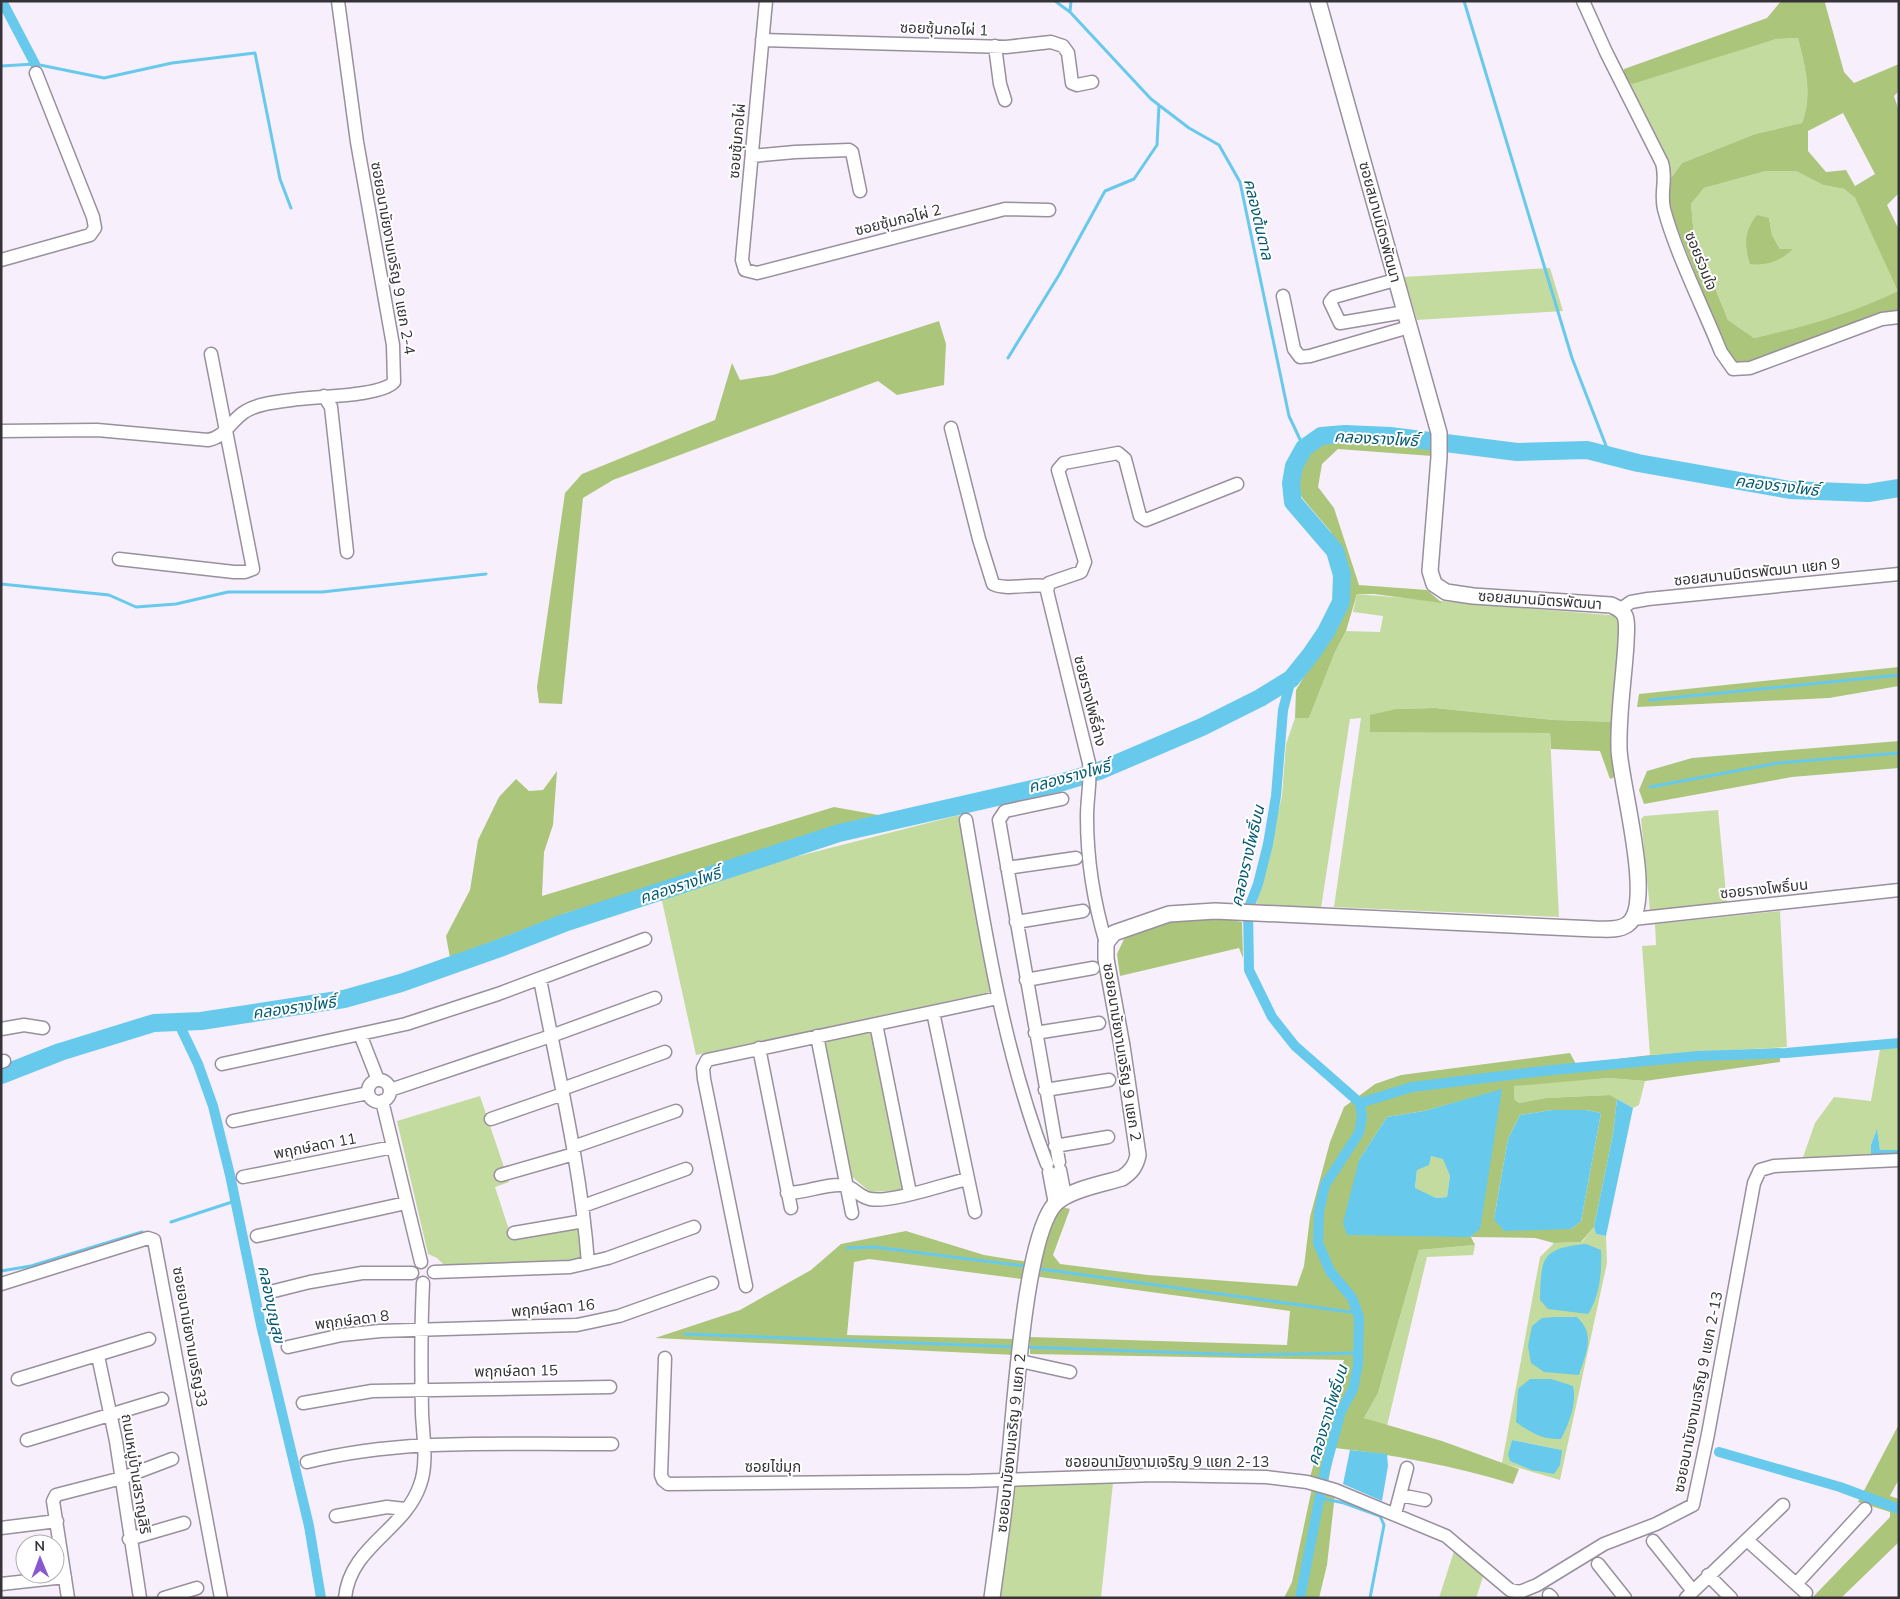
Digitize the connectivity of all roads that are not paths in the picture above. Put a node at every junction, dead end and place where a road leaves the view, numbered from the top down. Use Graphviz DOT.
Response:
graph roads {
  1 [pos="338,1"];
  2 [pos="766,1"];
  3 [pos="1318,1"];
  4 [pos="1583,1"];
  5 [pos="762,40"];
  6 [pos="995,46"];
  7 [pos="36,73"];
  8 [pos="1092,82"];
  9 [pos="1005,100"];
  10 [pos="752,156"];
  11 [pos="860,192"];
  12 [pos="1049,210"];
  13 [pos="1,260"];
  14 [pos="757,273"];
  15 [pos="1395,280"];
  16 [pos="1283,296"];
  17 [pos="1405,312"];
  18 [pos="1899,317"];
  19 [pos="1409,327"];
  20 [pos="211,354"];
  21 [pos="324,396"];
  22 [pos="951,428"];
  23 [pos="226,430"];
  24 [pos="1,431"];
  25 [pos="1237,484"];
  26 [pos="347,552"];
  27 [pos="119,559"];
  28 [pos="1899,574"];
  29 [pos="1047,586"];
  30 [pos="1621,609"];
  31 [pos="1062,799"];
  32 [pos="966,820"];
  33 [pos="1076,858"];
  34 [pos="1006,868"];
  35 [pos="1899,890"];
  36 [pos="1083,911"];
  37 [pos="1633,919"];
  38 [pos="1016,922"];
  39 [pos="645,939"];
  40 [pos="1106,943"];
  41 [pos="1093,968"];
  42 [pos="540,979"];
  43 [pos="1026,980"];
  44 [pos="654,998"];
  45 [pos="998,998"];
  46 [pos="933,1012"];
  47 [pos="1099,1023"];
  48 [pos="876,1024"];
  49 [pos="43,1028"];
  50 [pos="1,1029"];
  51 [pos="1035,1033"];
  52 [pos="360,1034"];
  53 [pos="551,1036"];
  54 [pos="817,1036"];
  55 [pos="759,1048"];
  56 [pos="665,1052"];
  57 [pos="222,1064"];
  58 [pos="378,1080"];
  59 [pos="1109,1080"];
  60 [pos="390,1090"];
  61 [pos="1045,1090"];
  62 [pos="563,1092"];
  63 [pos="368,1093"];
  64 [pos="382,1101"];
  65 [pos="676,1111"];
  66 [pos="491,1119"];
  67 [pos="233,1121"];
  68 [pos="1108,1137"];
  69 [pos="393,1147"];
  70 [pos="574,1150"];
  71 [pos="1899,1160"];
  72 [pos="1053,1161"];
  73 [pos="686,1169"];
  74 [pos="501,1175"];
  75 [pos="243,1177"];
  76 [pos="968,1178"];
  77 [pos="848,1185"];
  78 [pos="787,1193"];
  79 [pos="910,1193"];
  80 [pos="1060,1200"];
  81 [pos="406,1203"];
  82 [pos="583,1206"];
  83 [pos="791,1208"];
  84 [pos="974,1212"];
  85 [pos="852,1213"];
  86 [pos="584,1221"];
  87 [pos="694,1227"];
  88 [pos="514,1233"];
  89 [pos="257,1236"];
  90 [pos="421,1262"];
  91 [pos="588,1263"];
  92 [pos="434,1272"];
  93 [pos="412,1273"];
  94 [pos="423,1283"];
  95 [pos="712,1283"];
  96 [pos="1,1284"];
  97 [pos="746,1286"];
  98 [pos="274,1291"];
  99 [pos="421,1330"];
  100 [pos="149,1339"];
  101 [pos="288,1347"];
  102 [pos="1021,1350"];
  103 [pos="98,1356"];
  104 [pos="665,1358"];
  105 [pos="1070,1372"];
  106 [pos="18,1380"];
  107 [pos="610,1387"];
  108 [pos="422,1388"];
  109 [pos="162,1399"];
  110 [pos="303,1403"];
  111 [pos="110,1416"];
  112 [pos="27,1440"];
  113 [pos="612,1444"];
  114 [pos="423,1445"];
  115 [pos="172,1459"];
  116 [pos="307,1462"];
  117 [pos="1407,1468"];
  118 [pos="122,1478"];
  119 [pos="1007,1479"];
  120 [pos="1400,1495"];
  121 [pos="1425,1500"];
  122 [pos="1783,1506"];
  123 [pos="405,1509"];
  124 [pos="1865,1510"];
  125 [pos="1395,1514"];
  126 [pos="336,1516"];
  127 [pos="57,1521"];
  128 [pos="184,1523"];
  129 [pos="1,1528"];
  130 [pos="59,1534"];
  131 [pos="129,1539"];
  132 [pos="1747,1540"];
  133 [pos="1653,1541"];
  134 [pos="1598,1564"];
  135 [pos="1708,1576"];
  136 [pos="65,1577"];
  137 [pos="15,1582"];
  138 [pos="1,1584"];
  139 [pos="197,1588"];
  140 [pos="1690,1594"];
  141 [pos="68,1598"];
  142 [pos="140,1598"];
  143 [pos="164,1598"];
  144 [pos="221,1598"];
  145 [pos="345,1598"];
  146 [pos="992,1598"];
  147 [pos="1626,1598"];
  148 [pos="1731,1598"];
  1 -- 21 [label="street, ซอยอนามัยงามเจริญ 9 แยก 2-4"];
  2 -- 5 [label="street, ซอยซุ้มกอไผ่"];
  3 -- 15 [label="street, ซอยสมานมิตรพัฒนา"];
  4 -- 18 [label="street, ซอยร่วมใจ"];
  5 -- 6 [label="street, ซอยซุ้มกอไผ่ 1"];
  5 -- 10 [label="street, ซอยซุ้มกอไผ่"];
  6 -- 8 [label="street, ซอยซุ้มกอไผ่ 1"];
  6 -- 9 [label="street"];
  7 -- 13 [label="street"];
  10 -- 11 [label="street"];
  10 -- 14 [label="street, ซอยซุ้มกอไผ่"];
  12 -- 14 [label="street, ซอยซุ้มกอไผ่ 2"];
  15 -- 17 [label="street, ซอยสมานมิตรพัฒนา"];
  15 -- 17 [label="street"];
  16 -- 19 [label="street"];
  17 -- 19 [label="street, ซอยสมานมิตรพัฒนา"];
  19 -- 30 [label="street, ซอยสมานมิตรพัฒนา"];
  20 -- 23 [label="street"];
  21 -- 23 [label="street, ซอยอนามัยงามเจริญ 9 แยก 2-4"];
  21 -- 26 [label="street"];
  22 -- 29 [label="street"];
  23 -- 24 [label="street, ซอยอนามัยงามเจริญ 9 แยก 2-4"];
  23 -- 27 [label="street"];
  25 -- 29 [label="street"];
  28 -- 30 [label="street, ซอยสมานมิตรพัฒนา แยก 9"];
  29 -- 40 [label="street, ซอยรางโพธิ์ล่าง"];
  30 -- 37 [label="street, ซอยสมานมิตรพัฒนา"];
  31 -- 34 [label="street"];
  32 -- 45 [label="street"];
  33 -- 34 [label="street"];
  34 -- 38 [label="street"];
  35 -- 37 [label="street, ซอยรางโพธิ์บน"];
  36 -- 38 [label="street"];
  37 -- 40 [label="street, ซอยอนามัยงามเจริญ 9 แยก 2"];
  38 -- 43 [label="street"];
  39 -- 42 [label="street"];
  40 -- 80 [label="street, ซอยอนามัยงามเจริญ 9 แยก 2"];
  41 -- 43 [label="street"];
  42 -- 52 [label="street"];
  42 -- 53 [label="street"];
  43 -- 51 [label="street"];
  44 -- 53 [label="street"];
  45 -- 46 [label="street"];
  45 -- 72 [label="street"];
  46 -- 48 [label="street"];
  46 -- 76 [label="street"];
  47 -- 51 [label="street"];
  48 -- 54 [label="street"];
  48 -- 79 [label="street"];
  49 -- 50 [label="street"];
  51 -- 61 [label="street"];
  52 -- 57 [label="street"];
  52 -- 58 [label="street"];
  53 -- 60 [label="street"];
  53 -- 62 [label="street"];
  54 -- 55 [label="street"];
  54 -- 77 [label="street"];
  55 -- 78 [label="street"];
  55 -- 97 [label="street"];
  56 -- 62 [label="street"];
  58 -- 60 [label="street"];
  58 -- 63 [label="street"];
  59 -- 61 [label="street"];
  60 -- 64 [label="street"];
  61 -- 72 [label="street"];
  62 -- 66 [label="street"];
  62 -- 70 [label="street"];
  63 -- 64 [label="street"];
  63 -- 67 [label="street"];
  64 -- 69 [label="street"];
  65 -- 70 [label="street"];
  68 -- 72 [label="street"];
  69 -- 75 [label="street, พฤกษ์ลดา 11"];
  69 -- 81 [label="street"];
  70 -- 74 [label="street"];
  70 -- 82 [label="street"];
  71 -- 125 [label="street, ซอยอนามัยงามเจริญ 9 แยก 2-13"];
  72 -- 80 [label="street"];
  73 -- 82 [label="street"];
  76 -- 79 [label="street"];
  76 -- 84 [label="street"];
  77 -- 78 [label="street"];
  77 -- 79 [label="street"];
  77 -- 85 [label="street"];
  78 -- 83 [label="street"];
  80 -- 102 [label="street, ซอยอนามัยงามเจริญ 9 แยก 2"];
  81 -- 89 [label="street"];
  81 -- 90 [label="street"];
  82 -- 86 [label="street"];
  86 -- 88 [label="street"];
  86 -- 91 [label="street"];
  87 -- 91 [label="street"];
  90 -- 92 [label="street"];
  90 -- 93 [label="street"];
  91 -- 92 [label="street"];
  92 -- 94 [label="street"];
  93 -- 94 [label="street"];
  93 -- 98 [label="street"];
  94 -- 99 [label="street"];
  95 -- 99 [label="street, พฤกษ์ลดา 16"];
  96 -- 144 [label="street, ซอยอนามัยงามเจริญ33"];
  99 -- 101 [label="street, พฤกษ์ลดา 8"];
  99 -- 108 [label="street"];
  100 -- 103 [label="street"];
  102 -- 105 [label="street"];
  102 -- 119 [label="street, ซอยอนามัยงามเจริญ 9 แยก 2"];
  103 -- 106 [label="street"];
  103 -- 111 [label="street, ถนนหมู่บ้านสราญสิริ"];
  104 -- 119 [label="street, ซอยไข่มุก"];
  107 -- 108 [label="street, พฤกษ์ลดา 15"];
  108 -- 110 [label="street, พฤกษ์ลดา 15"];
  108 -- 114 [label="street"];
  109 -- 111 [label="street"];
  111 -- 112 [label="street"];
  111 -- 118 [label="street, ถนนหมู่บ้านสราญสิริ"];
  113 -- 114 [label="street"];
  114 -- 116 [label="street"];
  114 -- 123 [label="street"];
  115 -- 118 [label="street"];
  117 -- 120 [label="street"];
  118 -- 127 [label="street"];
  118 -- 131 [label="street, ถนนหมู่บ้านสราญสิริ"];
  119 -- 125 [label="street, ซอยอนามัยงามเจริญ 9 แยก 2-13"];
  119 -- 146 [label="street, ซอยอนามัยงามเจริญ 9 แยก 2"];
  120 -- 121 [label="street"];
  120 -- 125 [label="street"];
  122 -- 132 [label="street"];
  123 -- 126 [label="street"];
  123 -- 145 [label="street"];
  124 -- 132 [label="street"];
  127 -- 129 [label="street"];
  127 -- 130 [label="street"];
  128 -- 131 [label="street"];
  131 -- 142 [label="street, ถนนหมู่บ้านสราญสิริ"];
  132 -- 135 [label="street"];
  133 -- 140 [label="street"];
  134 -- 147 [label="street"];
  135 -- 140 [label="street"];
  135 -- 148 [label="street"];
  136 -- 141 [label="street"];
  137 -- 138 [label="street"];
  139 -- 143 [label="street"];
}
